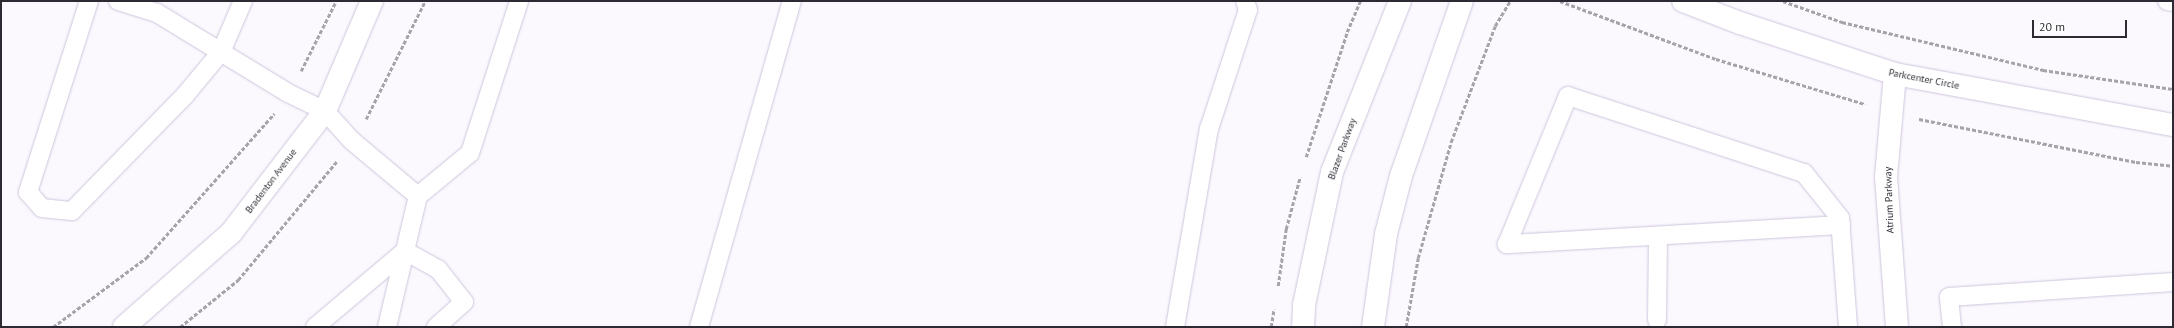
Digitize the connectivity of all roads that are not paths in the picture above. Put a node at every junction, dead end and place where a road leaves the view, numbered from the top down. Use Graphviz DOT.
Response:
graph roads {
  1 [pos="89,1"];
  2 [pos="118,1"];
  3 [pos="243,1"];
  4 [pos="372,1"];
  5 [pos="519,1"];
  6 [pos="792,1"];
  7 [pos="1245,1"];
  8 [pos="1400,1"];
  9 [pos="1462,1"];
  10 [pos="1683,1"];
  11 [pos="2168,1"];
  12 [pos="2173,2"];
  13 [pos="221,52"];
  14 [pos="1895,74"];
  15 [pos="324,111"];
  16 [pos="2173,125"];
  17 [pos="418,196"];
  18 [pos="1841,225"];
  19 [pos="1658,236"];
  20 [pos="405,251"];
  21 [pos="2173,282"];
  22 [pos="1657,320"];
  23 [pos="124,327"];
  24 [pos="315,327"];
  25 [pos="387,327"];
  26 [pos="436,327"];
  27 [pos="699,327"];
  28 [pos="1175,327"];
  29 [pos="1303,327"];
  30 [pos="1373,327"];
  31 [pos="1848,327"];
  32 [pos="1897,327"];
  33 [pos="1952,327"];
  1 -- 13 [label="lane"];
  2 -- 13 [label="lane"];
  3 -- 13 [label="lane"];
  4 -- 15 [label="street, Bradenton Avenue"];
  5 -- 17 [label="lane"];
  6 -- 27 [label="lane"];
  7 -- 28 [label="lane"];
  8 -- 29 [label="street, Blazer Parkway"];
  9 -- 30 [label="street"];
  10 -- 14 [label="street, Parkcenter Circle"];
  11 -- 12 [label="lane"];
  13 -- 15 [label="lane"];
  14 -- 16 [label="street, Parkcenter Circle"];
  14 -- 32 [label="street, Atrium Parkway"];
  15 -- 17 [label="lane"];
  15 -- 23 [label="street, Bradenton Avenue"];
  17 -- 20 [label="lane"];
  18 -- 19 [label="lane"];
  18 -- 19 [label="lane"];
  18 -- 31 [label="lane"];
  19 -- 22 [label="lane"];
  20 -- 24 [label="lane"];
  20 -- 25 [label="lane"];
  20 -- 26 [label="lane"];
  21 -- 33 [label="lane"];
}
